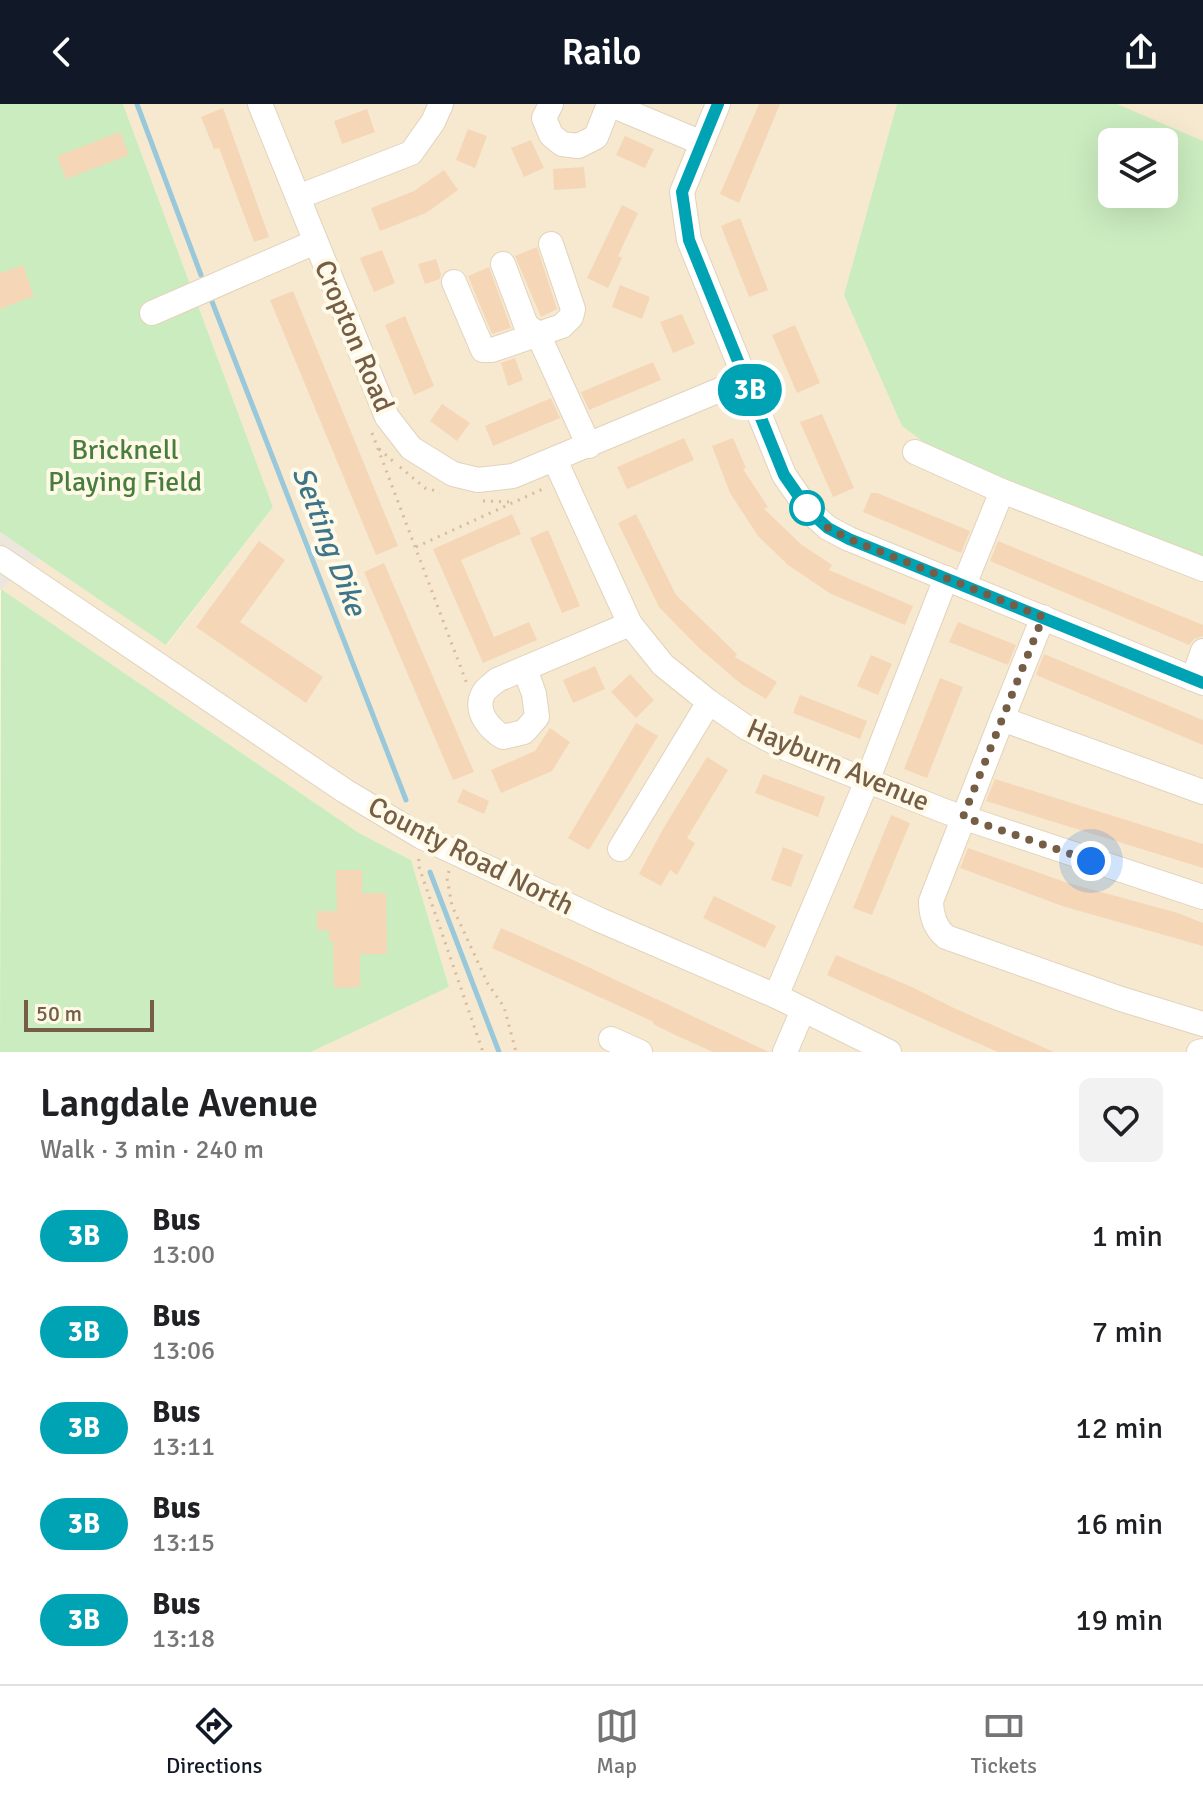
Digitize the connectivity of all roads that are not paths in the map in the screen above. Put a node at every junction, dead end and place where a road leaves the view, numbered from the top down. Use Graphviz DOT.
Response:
graph roads {
  1 [pos="260,104"];
  2 [pos="441,104"];
  3 [pos="551,104"];
  4 [pos="609,104"];
  5 [pos="718,104"];
  6 [pos="702,143"];
  7 [pos="298,197"];
  8 [pos="315,242"];
  9 [pos="551,244"];
  10 [pos="503,264"];
  11 [pos="454,282"];
  12 [pos="152,313"];
  13 [pos="538,334"];
  14 [pos="746,379"];
  15 [pos="589,446"];
  16 [pos="915,452"];
  17 [pos="560,470"];
  18 [pos="1002,491"];
  19 [pos="0,558"];
  20 [pos="1203,569"];
  21 [pos="955,582"];
  22 [pos="1043,617"];
  23 [pos="630,624"];
  24 [pos="1203,651"];
  25 [pos="525,669"];
  26 [pos="1198,681"];
  27 [pos="709,702"];
  28 [pos="1002,719"];
  29 [pos="867,781"];
  30 [pos="1203,792"];
  31 [pos="963,817"];
  32 [pos="620,849"];
  33 [pos="1203,897"];
  34 [pos="776,996"];
  35 [pos="803,1010"];
  36 [pos="1203,1024"];
  37 [pos="611,1039"];
  38 [pos="640,1052"];
  39 [pos="785,1052"];
  40 [pos="889,1052"];
  1 -- 7 [label="street, Cropton Road"];
  2 -- 7 [label="street"];
  3 -- 4 [label="street"];
  4 -- 6 [label="street"];
  5 -- 6 [label="street"];
  6 -- 14 [label="street"];
  7 -- 8 [label="street, Cropton Road"];
  8 -- 12 [label="street"];
  8 -- 17 [label="street, Cropton Road"];
  9 -- 13 [label="street"];
  10 -- 13 [label="street"];
  11 -- 13 [label="street"];
  13 -- 15 [label="street"];
  14 -- 15 [label="street, Cropton Road"];
  14 -- 21 [label="street"];
  15 -- 17 [label="street, Cropton Road"];
  16 -- 18 [label="street"];
  17 -- 23 [label="street, Hayburn Avenue"];
  18 -- 20 [label="street"];
  18 -- 21 [label="street"];
  19 -- 34 [label="street, County Road North"];
  21 -- 22 [label="street"];
  21 -- 29 [label="street"];
  22 -- 26 [label="street"];
  22 -- 28 [label="street"];
  23 -- 25 [label="street"];
  23 -- 27 [label="street, Hayburn Avenue"];
  24 -- 26 [label="street"];
  25 -- 25 [label="street"];
  27 -- 29 [label="street, Hayburn Avenue"];
  27 -- 32 [label="street"];
  28 -- 30 [label="street"];
  28 -- 31 [label="street"];
  29 -- 31 [label="street, Hayburn Avenue"];
  29 -- 34 [label="street"];
  31 -- 33 [label="street, Hayburn Avenue"];
  31 -- 36 [label="street"];
  34 -- 35 [label="street, County Road North"];
  35 -- 39 [label="street"];
  35 -- 40 [label="street, County Road North"];
  37 -- 38 [label="street"];
}
